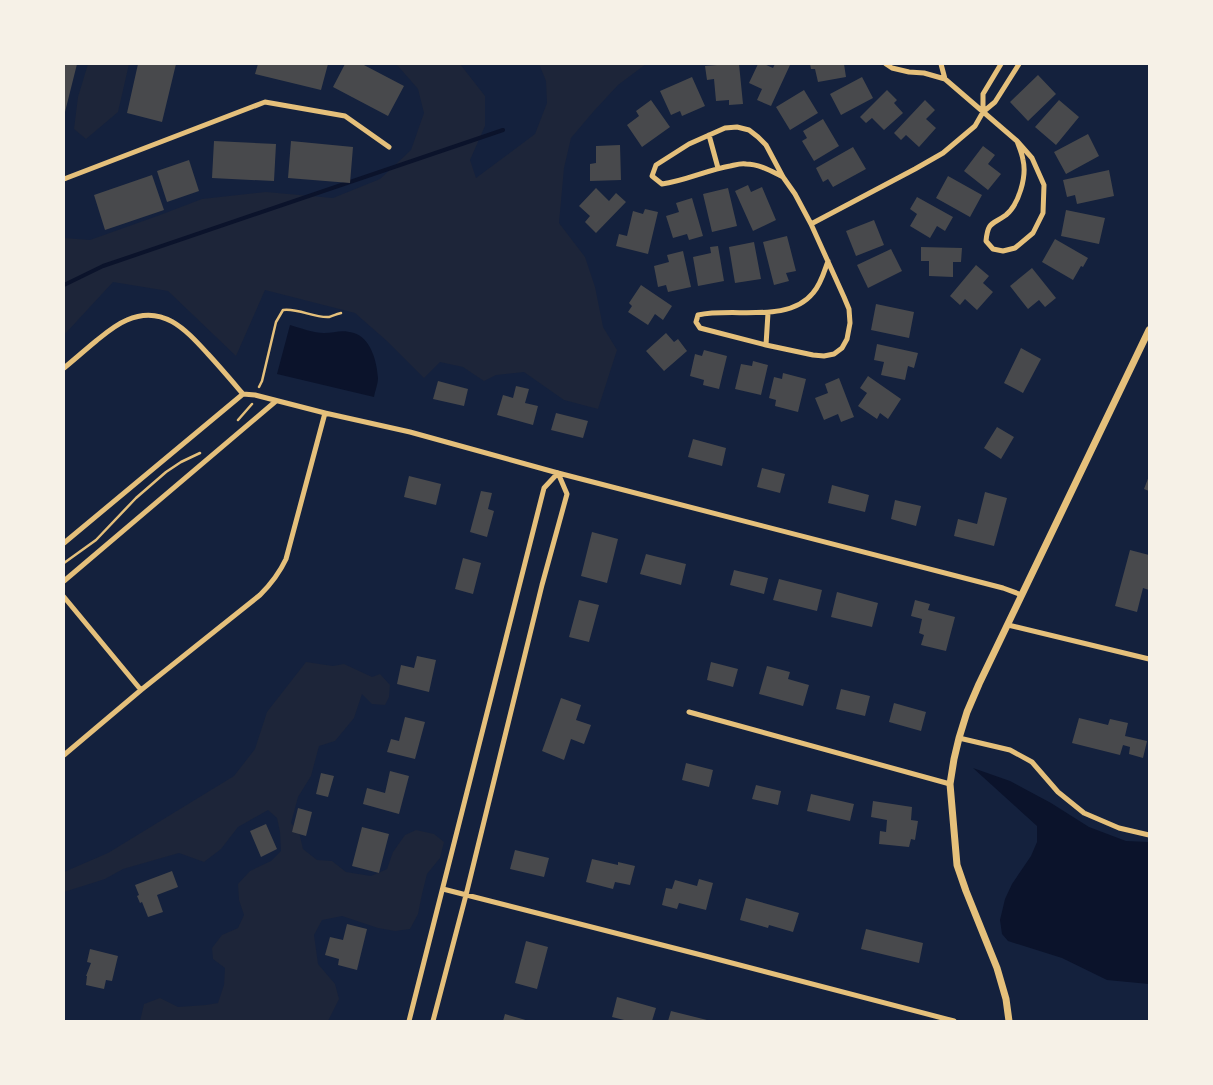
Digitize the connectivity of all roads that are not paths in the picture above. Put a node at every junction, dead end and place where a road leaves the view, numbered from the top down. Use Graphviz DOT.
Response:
graph roads {
  1 [pos="886,64"];
  2 [pos="941,64"];
  3 [pos="1001,64"];
  4 [pos="1019,64"];
  5 [pos="945,79"];
  6 [pos="983,112"];
  7 [pos="709,135"];
  8 [pos="1017,141"];
  9 [pos="389,146"];
  10 [pos="718,168"];
  11 [pos="783,177"];
  12 [pos="64,179"];
  13 [pos="811,224"];
  14 [pos="828,261"];
  15 [pos="768,313"];
  16 [pos="1149,330"];
  17 [pos="766,345"];
  18 [pos="64,368"];
  19 [pos="243,394"];
  20 [pos="276,401"];
  21 [pos="325,413"];
  22 [pos="558,473"];
  23 [pos="64,543"];
  24 [pos="64,581"];
  25 [pos="1022,595"];
  26 [pos="64,597"];
  27 [pos="1008,625"];
  28 [pos="1149,659"];
  29 [pos="141,690"];
  30 [pos="689,712"];
  31 [pos="959,738"];
  32 [pos="64,755"];
  33 [pos="950,784"];
  34 [pos="1149,835"];
  35 [pos="443,890"];
  36 [pos="466,895"];
  37 [pos="410,1021"];
  38 [pos="434,1021"];
  39 [pos="954,1021"];
  40 [pos="1009,1021"];
  1 -- 5 [label="street"];
  2 -- 5 [label="street"];
  3 -- 6 [label="street"];
  4 -- 6 [label="street"];
  5 -- 6 [label="street"];
  6 -- 8 [label="street"];
  6 -- 13 [label="street"];
  7 -- 10 [label="street"];
  7 -- 10 [label="street"];
  7 -- 11 [label="street"];
  8 -- 8 [label="street"];
  9 -- 12 [label="street"];
  10 -- 11 [label="street"];
  11 -- 13 [label="street"];
  13 -- 14 [label="street"];
  14 -- 15 [label="street"];
  14 -- 17 [label="street"];
  15 -- 17 [label="street"];
  15 -- 17 [label="street"];
  16 -- 25 [label="street"];
  18 -- 19 [label="street"];
  19 -- 20 [label="street"];
  19 -- 23 [label="street"];
  20 -- 21 [label="street"];
  20 -- 24 [label="street"];
  21 -- 22 [label="street"];
  21 -- 29 [label="street"];
  22 -- 25 [label="street"];
  22 -- 35 [label="street"];
  22 -- 36 [label="street"];
  25 -- 27 [label="street"];
  26 -- 29 [label="street"];
  27 -- 28 [label="street"];
  27 -- 31 [label="street"];
  29 -- 32 [label="street"];
  30 -- 33 [label="street"];
  31 -- 33 [label="street"];
  31 -- 34 [label="street"];
  33 -- 40 [label="street"];
  35 -- 36 [label="street"];
  35 -- 37 [label="street"];
  36 -- 38 [label="street"];
  36 -- 39 [label="street"];
}
